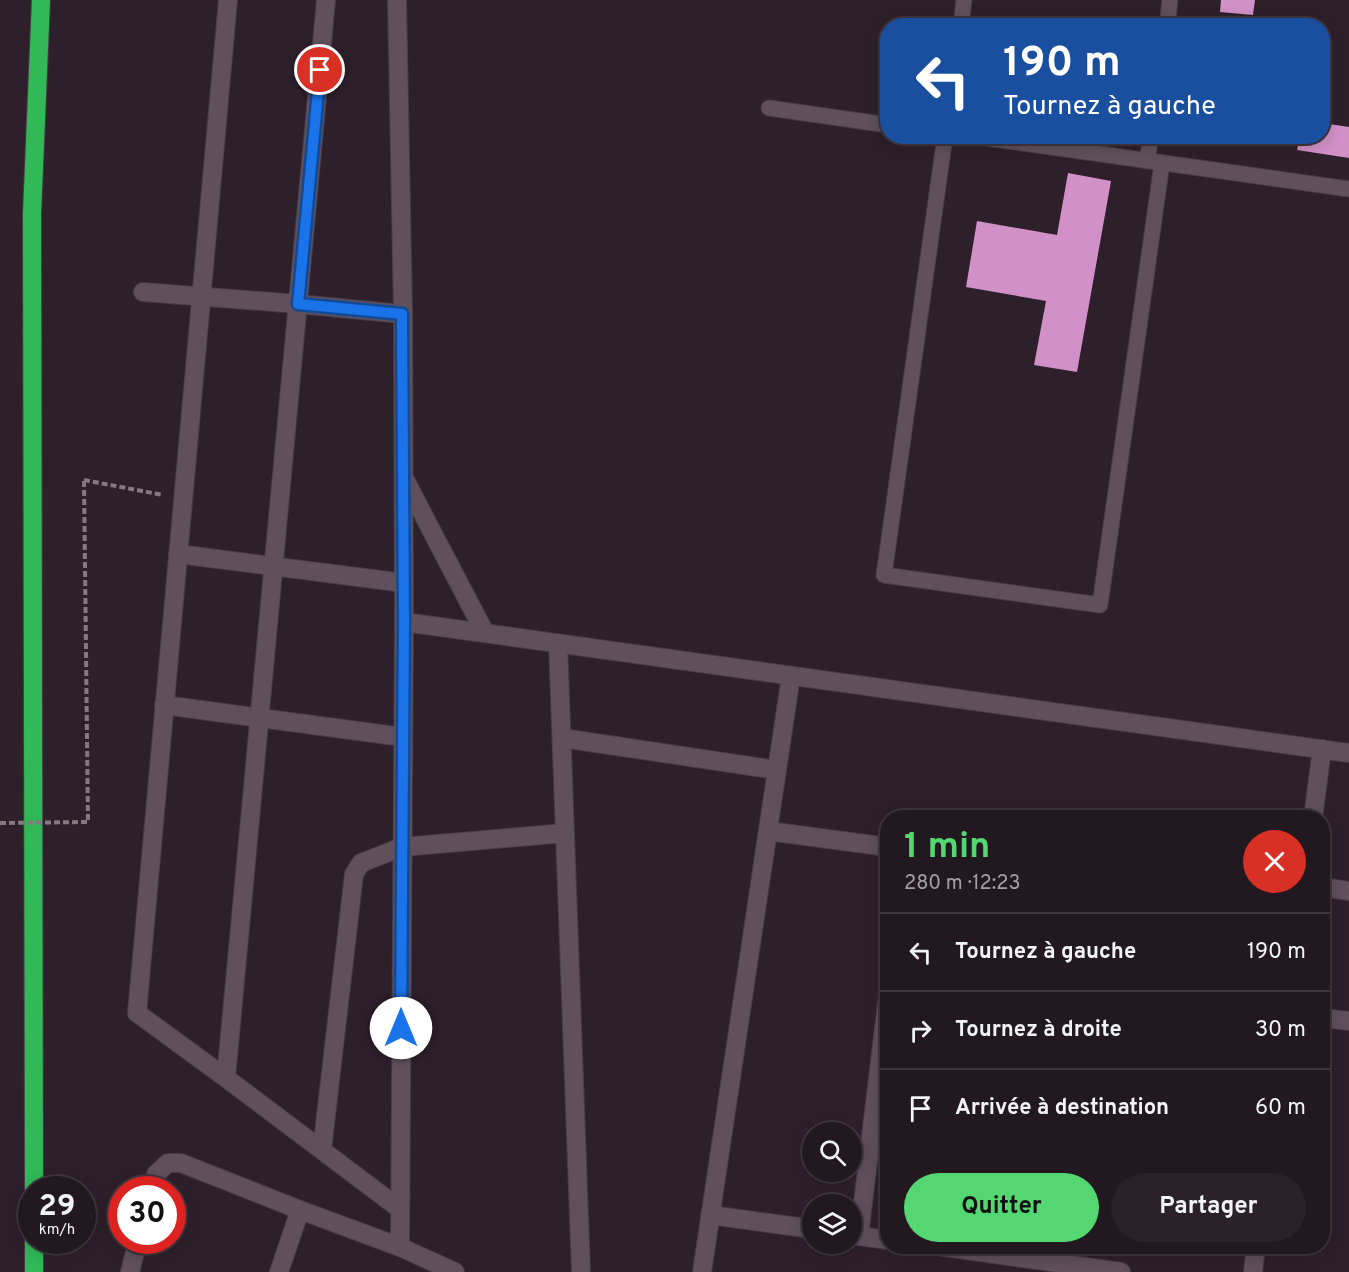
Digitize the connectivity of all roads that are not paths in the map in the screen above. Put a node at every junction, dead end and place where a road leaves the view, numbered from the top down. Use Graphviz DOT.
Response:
graph roads {
  1 [pos="41,0"];
  2 [pos="228,0"];
  3 [pos="326,0"];
  4 [pos="397,0"];
  5 [pos="964,0"];
  6 [pos="1170,0"];
  7 [pos="962,18"];
  8 [pos="1168,18"];
  9 [pos="769,108"];
  10 [pos="880,124"];
  11 [pos="944,144"];
  12 [pos="1028,144"];
  13 [pos="1152,144"];
  14 [pos="1155,162"];
  15 [pos="1349,189"];
  16 [pos="143,292"];
  17 [pos="201,297"];
  18 [pos="298,304"];
  19 [pos="402,314"];
  20 [pos="403,476"];
  21 [pos="178,554"];
  22 [pos="274,566"];
  23 [pos="404,583"];
  24 [pos="404,622"];
  25 [pos="485,633"];
  26 [pos="558,643"];
  27 [pos="791,676"];
  28 [pos="164,705"];
  29 [pos="260,718"];
  30 [pos="403,737"];
  31 [pos="561,738"];
  32 [pos="1323,749"];
  33 [pos="1349,753"];
  34 [pos="777,770"];
  35 [pos="1314,810"];
  36 [pos="768,831"];
  37 [pos="565,833"];
  38 [pos="880,847"];
  39 [pos="402,848"];
  40 [pos="1330,888"];
  41 [pos="1349,891"];
  42 [pos="1330,1019"];
  43 [pos="1349,1021"];
  44 [pos="880,1053"];
  45 [pos="226,1078"];
  46 [pos="322,1150"];
  47 [pos="34,1176"];
  48 [pos="156,1176"];
  49 [pos="861,1194"];
  50 [pos="400,1209"];
  51 [pos="300,1210"];
  52 [pos="710,1215"];
  53 [pos="802,1228"];
  54 [pos="862,1236"];
  55 [pos="880,1239"];
  56 [pos="400,1247"];
  57 [pos="34,1254"];
  58 [pos="134,1254"];
  59 [pos="982,1254"];
  60 [pos="1255,1254"];
  61 [pos="1004,1258"];
  62 [pos="431,1267"];
  63 [pos="34,1272"];
  64 [pos="130,1272"];
  65 [pos="279,1272"];
  66 [pos="455,1272"];
  67 [pos="581,1272"];
  68 [pos="702,1272"];
  69 [pos="1121,1272"];
  70 [pos="1253,1272"];
  1 -- 47 [label="highway"];
  2 -- 17 [label="street"];
  3 -- 18 [label="street"];
  4 -- 19 [label="street"];
  5 -- 7 [label="lane"];
  6 -- 8 [label="lane"];
  9 -- 10 [label="lane"];
  11 -- 14 [label="lane"];
  12 -- 14 [label="lane"];
  13 -- 14 [label="lane"];
  14 -- 15 [label="lane"];
  16 -- 17 [label="street"];
  17 -- 18 [label="street"];
  17 -- 21 [label="street"];
  18 -- 19 [label="street"];
  18 -- 22 [label="street"];
  19 -- 20 [label="street"];
  20 -- 23 [label="street"];
  20 -- 25 [label="street"];
  21 -- 22 [label="street"];
  21 -- 28 [label="street"];
  22 -- 23 [label="street"];
  22 -- 29 [label="street"];
  23 -- 24 [label="street"];
  24 -- 25 [label="street"];
  24 -- 30 [label="street"];
  25 -- 26 [label="street"];
  26 -- 27 [label="street"];
  26 -- 31 [label="street"];
  27 -- 32 [label="street"];
  27 -- 34 [label="street"];
  28 -- 29 [label="street"];
  28 -- 45 [label="street"];
  29 -- 30 [label="street"];
  29 -- 45 [label="street"];
  30 -- 39 [label="street"];
  31 -- 34 [label="street"];
  31 -- 37 [label="street"];
  32 -- 33 [label="street"];
  32 -- 35 [label="street"];
  34 -- 36 [label="street"];
  36 -- 38 [label="street"];
  36 -- 52 [label="street"];
  37 -- 39 [label="street"];
  37 -- 67 [label="street"];
  39 -- 46 [label="street"];
  39 -- 50 [label="street"];
  40 -- 41 [label="street"];
  42 -- 43 [label="street"];
  44 -- 49 [label="street"];
  45 -- 46 [label="street"];
  46 -- 50 [label="street"];
  48 -- 51 [label="street"];
  50 -- 56 [label="street"];
  51 -- 56 [label="street"];
  51 -- 65 [label="street"];
  52 -- 53 [label="street"];
  52 -- 68 [label="street"];
  54 -- 55 [label="street"];
  56 -- 62 [label="street"];
  57 -- 63 [label="highway"];
  58 -- 64 [label="street"];
  59 -- 61 [label="street"];
  60 -- 70 [label="street"];
  61 -- 69 [label="street"];
  62 -- 66 [label="street"];
}
